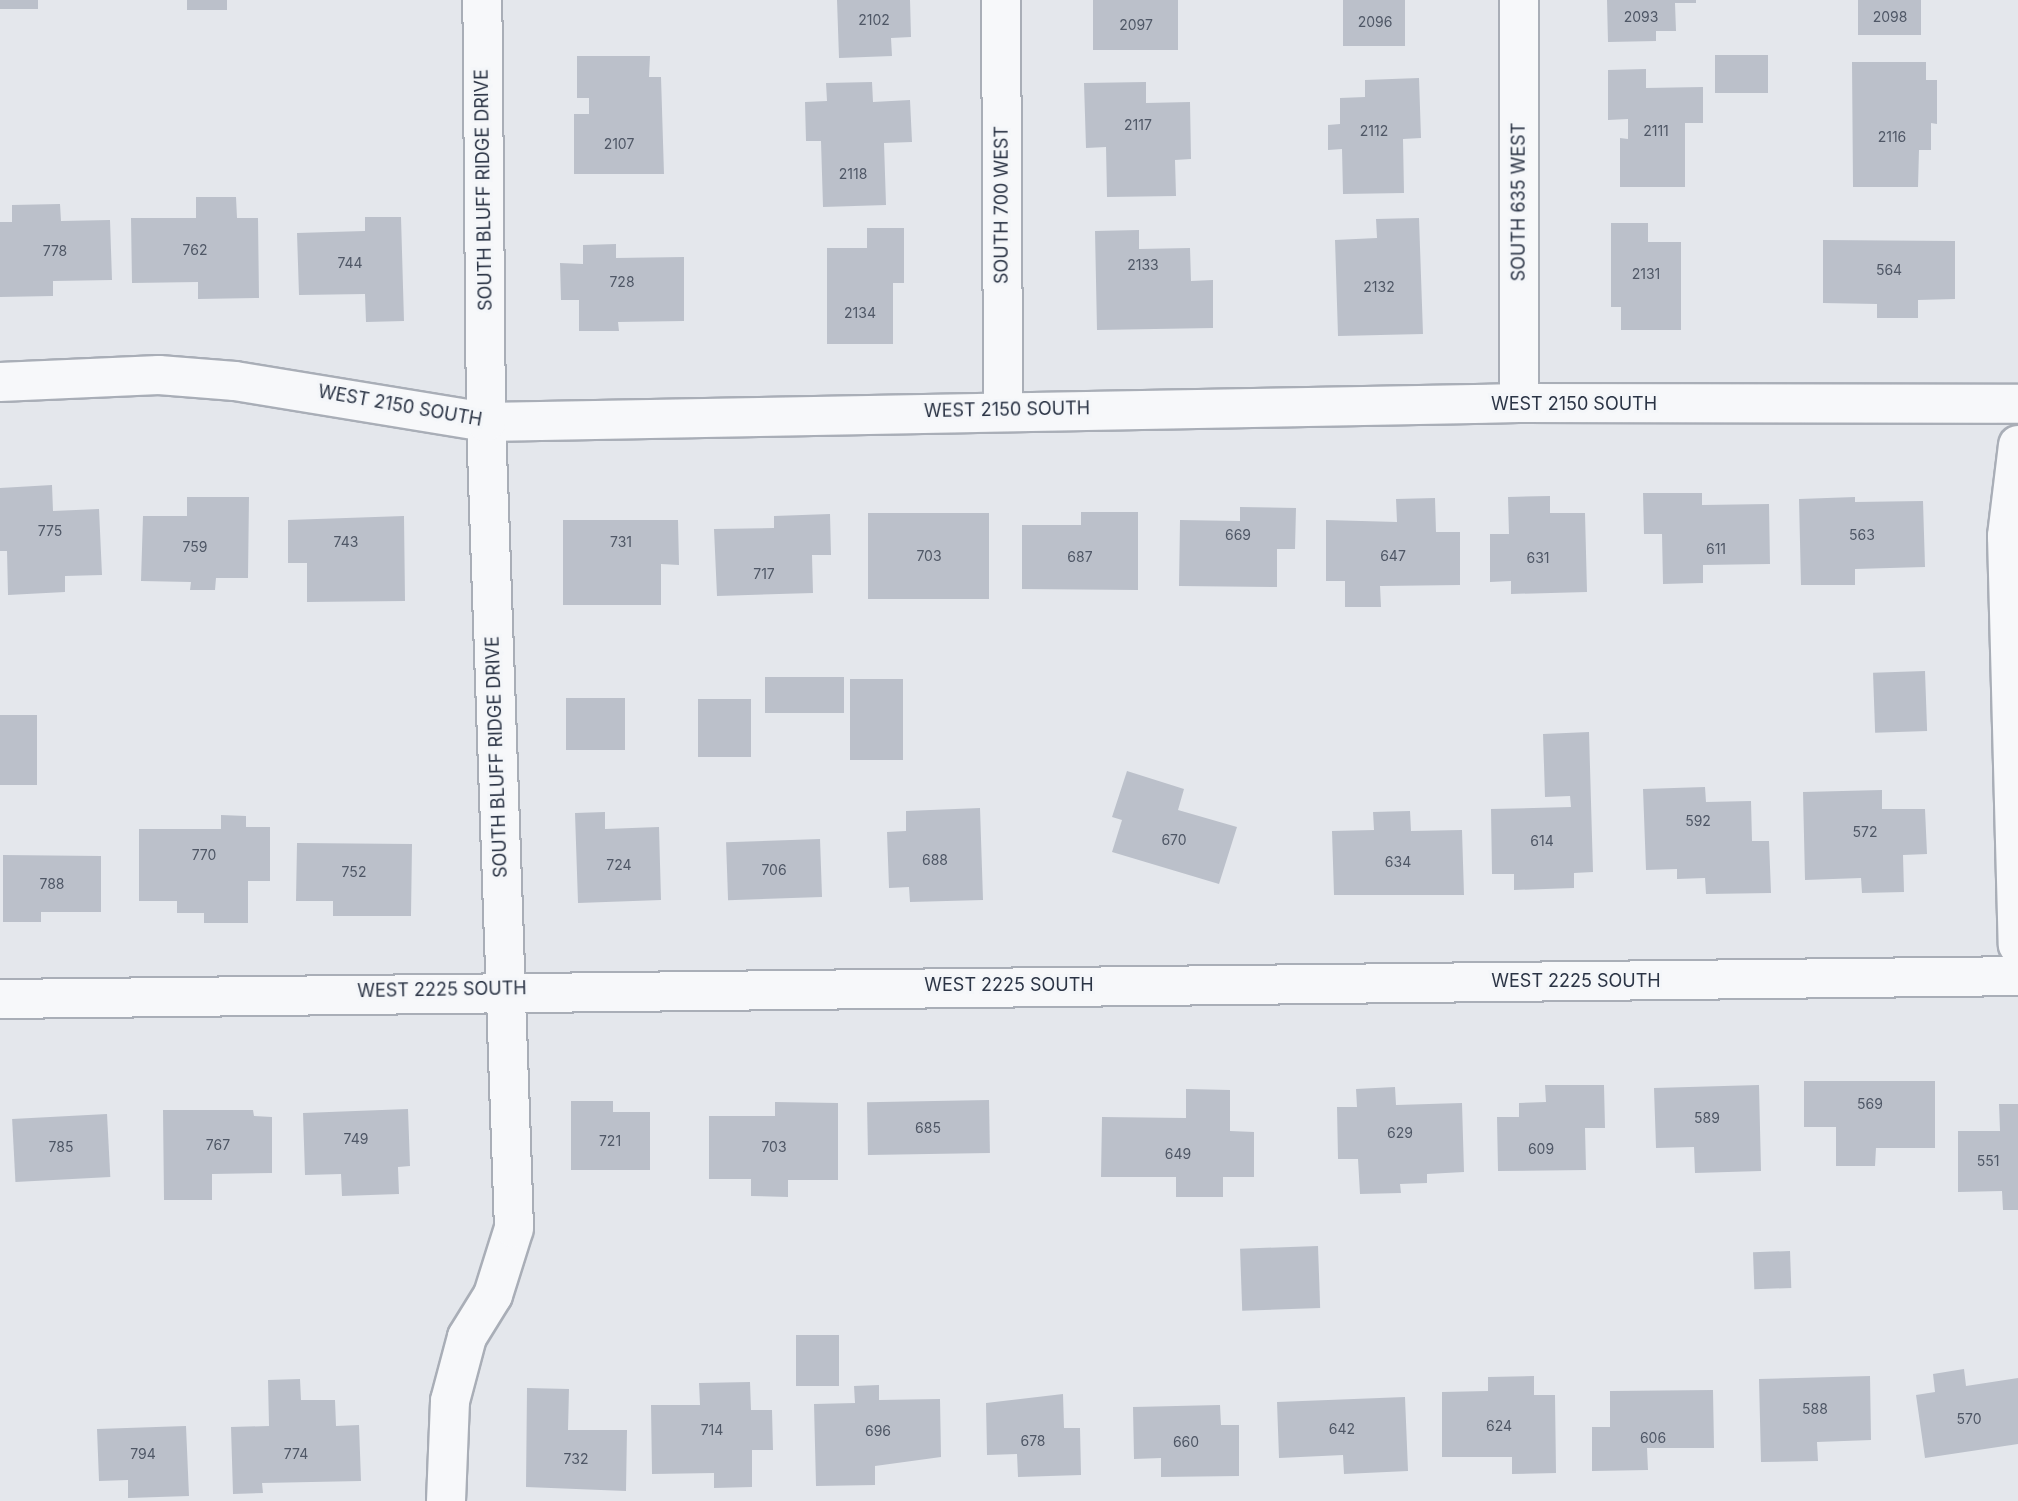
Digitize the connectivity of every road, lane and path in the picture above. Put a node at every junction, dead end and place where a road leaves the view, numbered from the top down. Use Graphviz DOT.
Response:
graph roads {
  1 [pos="482,0"];
  2 [pos="1001,0"];
  3 [pos="1519,0"];
  4 [pos="0,382"];
  5 [pos="1519,403"];
  6 [pos="2018,404"];
  7 [pos="1003,410"];
  8 [pos="486,422"];
  9 [pos="2018,445"];
  10 [pos="2018,945"];
  11 [pos="2018,976"];
  12 [pos="505,989"];
  13 [pos="0,999"];
  14 [pos="446,1501"];
  1 -- 8 [label="street, SOUTH BLUFF RIDGE DRIVE"];
  2 -- 7 [label="street, SOUTH 700 WEST"];
  3 -- 5 [label="street, SOUTH 635 WEST"];
  4 -- 8 [label="street, WEST 2150 SOUTH"];
  5 -- 6 [label="street, WEST 2150 SOUTH"];
  5 -- 7 [label="street, WEST 2150 SOUTH"];
  7 -- 8 [label="street, WEST 2150 SOUTH"];
  8 -- 12 [label="street, SOUTH BLUFF RIDGE DRIVE"];
  9 -- 10 [label="street"];
  11 -- 12 [label="street, WEST 2225 SOUTH"];
  12 -- 13 [label="street, WEST 2225 SOUTH"];
  12 -- 14 [label="street, SOUTH BLUFF RIDGE DRIVE"];
}
